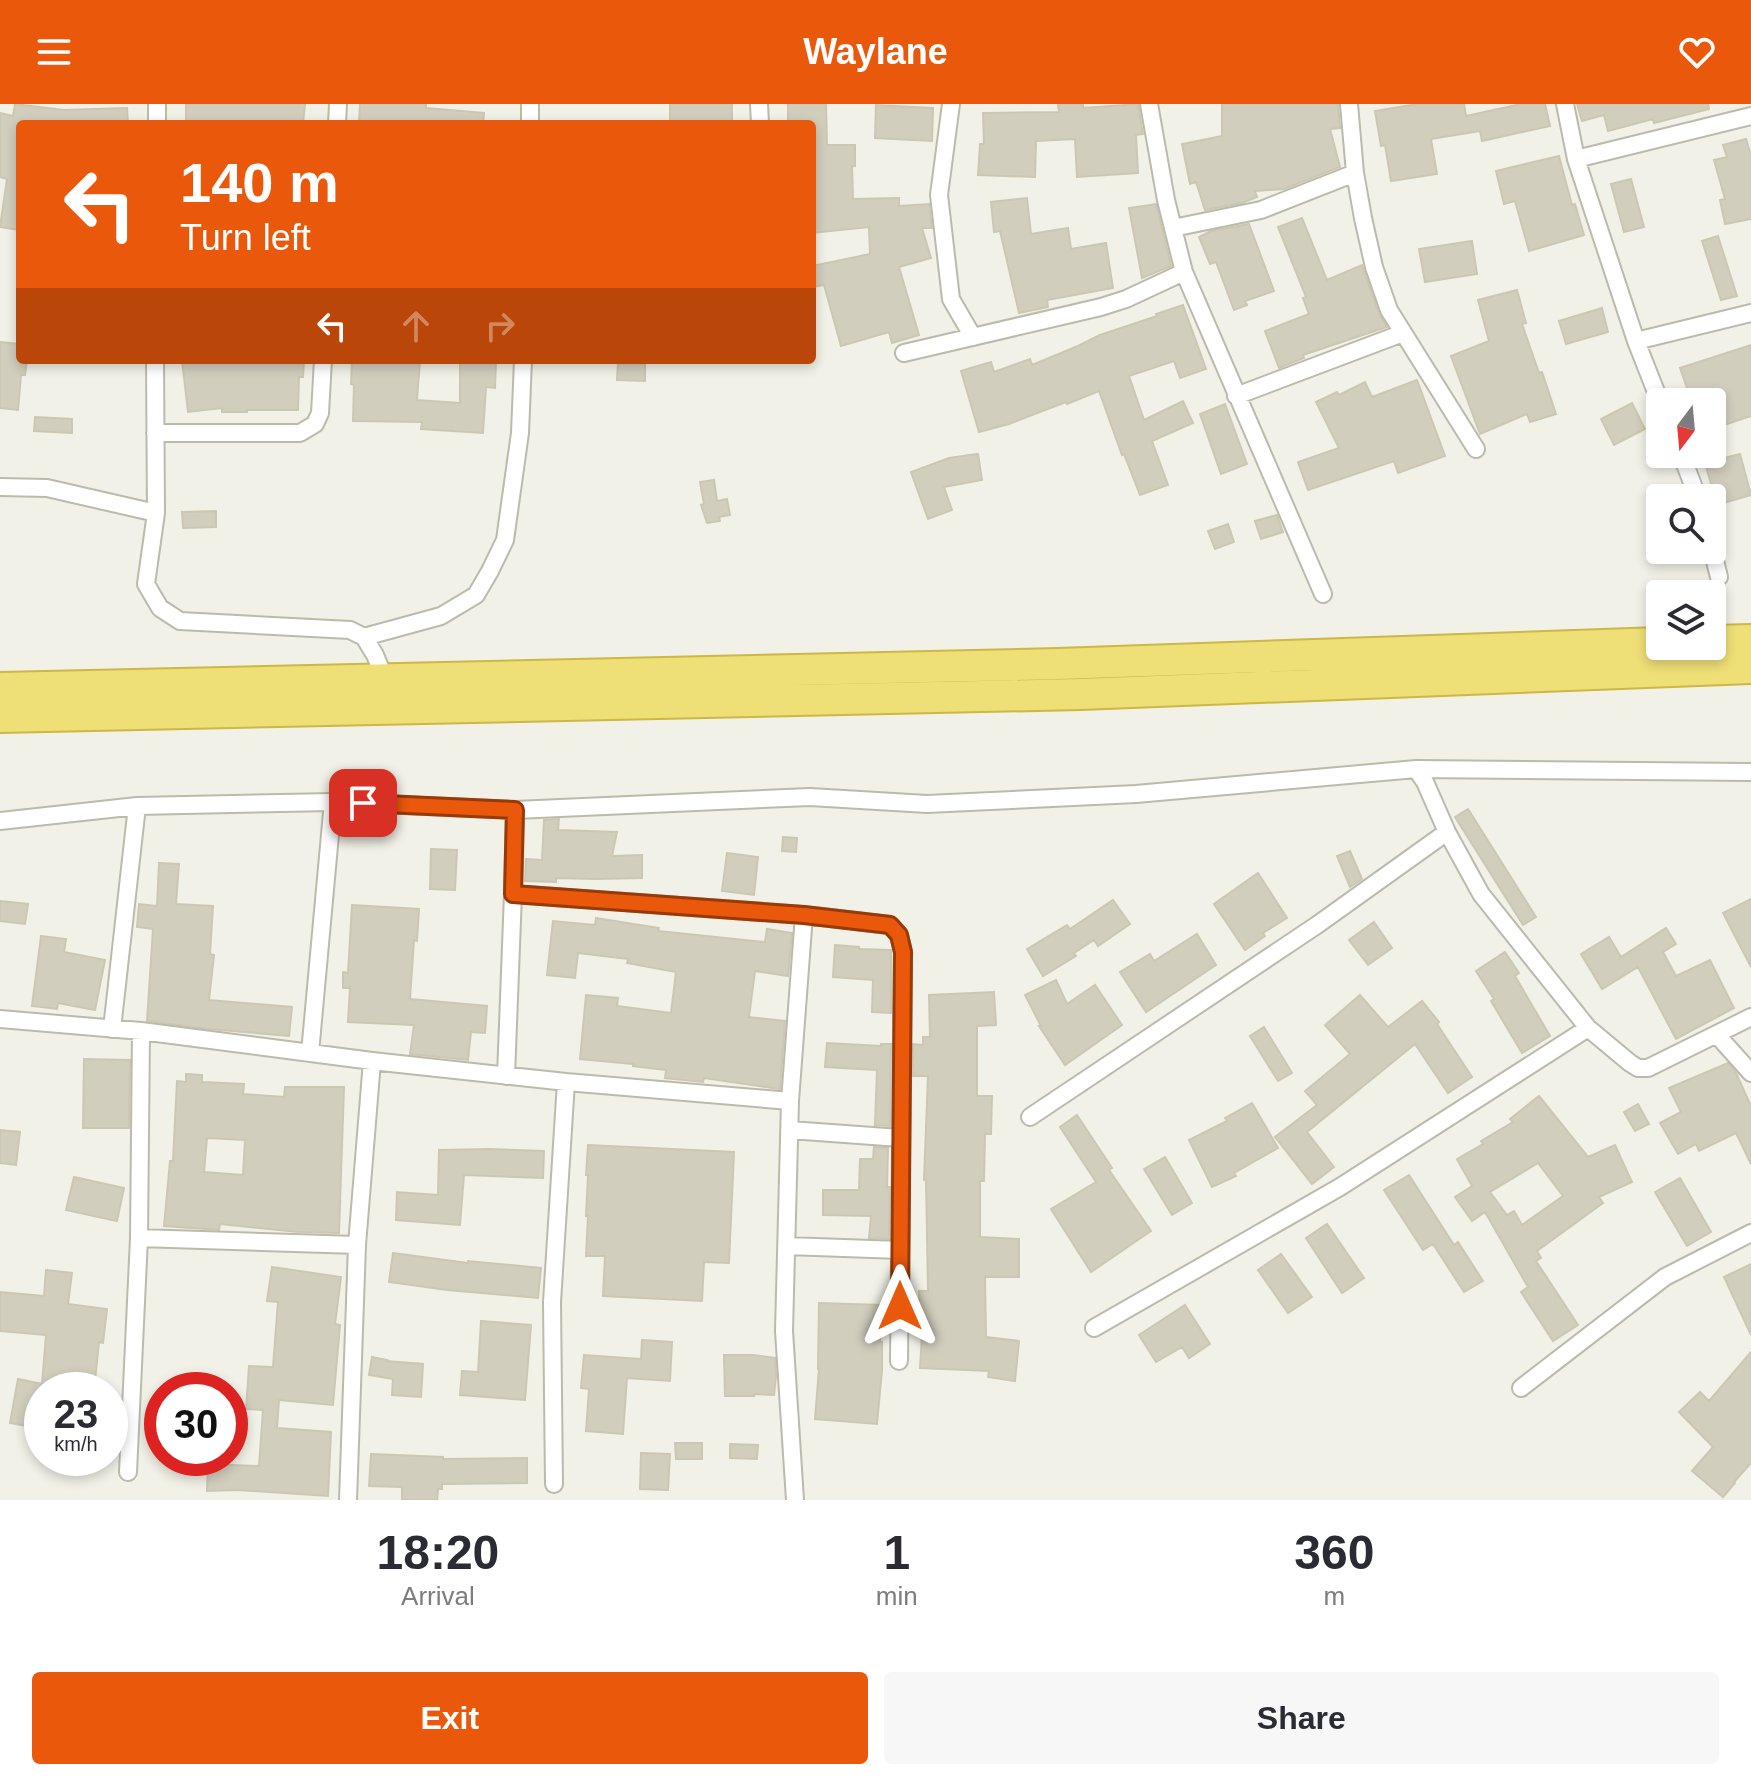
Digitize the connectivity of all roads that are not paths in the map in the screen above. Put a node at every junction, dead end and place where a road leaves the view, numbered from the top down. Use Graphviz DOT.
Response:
graph roads {
  1 [pos="951,104"];
  2 [pos="1149,104"];
  3 [pos="1349,104"];
  4 [pos="1565,104"];
  5 [pos="1751,116"];
  6 [pos="1576,159"];
  7 [pos="1355,173"];
  8 [pos="1173,228"];
  9 [pos="1184,272"];
  10 [pos="1751,313"];
  11 [pos="1403,333"];
  12 [pos="973,337"];
  13 [pos="1636,341"];
  14 [pos="904,353"];
  15 [pos="155,364"];
  16 [pos="323,364"];
  17 [pos="523,364"];
  18 [pos="1654,388"];
  19 [pos="1236,396"];
  20 [pos="155,433"];
  21 [pos="1476,449"];
  22 [pos="0,487"];
  23 [pos="156,513"];
  24 [pos="1716,564"];
  25 [pos="1719,577"];
  26 [pos="1323,594"];
  27 [pos="364,637"];
  28 [pos="1751,640"];
  29 [pos="1726,641"];
  30 [pos="1646,643"];
  31 [pos="1751,668"];
  32 [pos="385,679"];
  33 [pos="0,688"];
  34 [pos="0,717"];
  35 [pos="1416,769"];
  36 [pos="1751,772"];
  37 [pos="333,802"];
  38 [pos="137,806"];
  39 [pos="515,810"];
  40 [pos="0,821"];
  41 [pos="1447,832"];
  42 [pos="513,894"];
  43 [pos="804,915"];
  44 [pos="1751,1017"];
  45 [pos="0,1019"];
  46 [pos="1588,1028"];
  47 [pos="112,1029"];
  48 [pos="141,1031"];
  49 [pos="1717,1035"];
  50 [pos="310,1053"];
  51 [pos="372,1061"];
  52 [pos="1751,1073"];
  53 [pos="506,1076"];
  54 [pos="566,1082"];
  55 [pos="790,1101"];
  56 [pos="1030,1117"];
  57 [pos="790,1130"];
  58 [pos="900,1138"];
  59 [pos="1751,1233"];
  60 [pos="139,1238"];
  61 [pos="357,1245"];
  62 [pos="787,1246"];
  63 [pos="900,1250"];
  64 [pos="1094,1328"];
  65 [pos="899,1361"];
  66 [pos="1521,1388"];
  67 [pos="128,1472"];
  68 [pos="554,1484"];
  69 [pos="348,1500"];
  70 [pos="795,1500"];
  1 -- 12 [label="street"];
  2 -- 8 [label="street"];
  3 -- 7 [label="street"];
  4 -- 6 [label="street"];
  5 -- 6 [label="street"];
  6 -- 13 [label="street"];
  7 -- 8 [label="street"];
  7 -- 11 [label="street"];
  8 -- 9 [label="street"];
  9 -- 12 [label="street"];
  9 -- 19 [label="street"];
  10 -- 13 [label="street"];
  11 -- 19 [label="street"];
  11 -- 21 [label="street"];
  12 -- 14 [label="street"];
  13 -- 18 [label="street"];
  15 -- 20 [label="street"];
  16 -- 20 [label="street"];
  17 -- 27 [label="street"];
  19 -- 26 [label="street"];
  20 -- 23 [label="street"];
  22 -- 23 [label="street"];
  23 -- 27 [label="street"];
  24 -- 25 [label="street"];
  27 -- 32 [label="street"];
  28 -- 29 [label="highway"];
  30 -- 32 [label="highway"];
  31 -- 34 [label="highway"];
  32 -- 33 [label="highway"];
  35 -- 36 [label="street"];
  35 -- 39 [label="street"];
  35 -- 41 [label="street"];
  37 -- 38 [label="street"];
  37 -- 39 [label="street"];
  37 -- 50 [label="street"];
  38 -- 40 [label="street"];
  38 -- 47 [label="street"];
  39 -- 42 [label="street"];
  41 -- 46 [label="street"];
  41 -- 56 [label="street"];
  42 -- 43 [label="street"];
  42 -- 53 [label="street"];
  43 -- 55 [label="street"];
  43 -- 58 [label="street"];
  44 -- 49 [label="street"];
  45 -- 47 [label="street"];
  46 -- 49 [label="street"];
  46 -- 64 [label="street"];
  47 -- 48 [label="street"];
  48 -- 50 [label="street"];
  48 -- 60 [label="street"];
  49 -- 52 [label="street"];
  50 -- 51 [label="street"];
  51 -- 53 [label="street"];
  51 -- 61 [label="street"];
  53 -- 54 [label="street"];
  54 -- 55 [label="street"];
  54 -- 68 [label="street"];
  55 -- 57 [label="street"];
  57 -- 58 [label="street"];
  57 -- 62 [label="street"];
  58 -- 63 [label="street"];
  59 -- 66 [label="street"];
  60 -- 61 [label="street"];
  60 -- 67 [label="street"];
  61 -- 69 [label="street"];
  62 -- 63 [label="street"];
  62 -- 70 [label="street"];
  63 -- 65 [label="street"];
}
